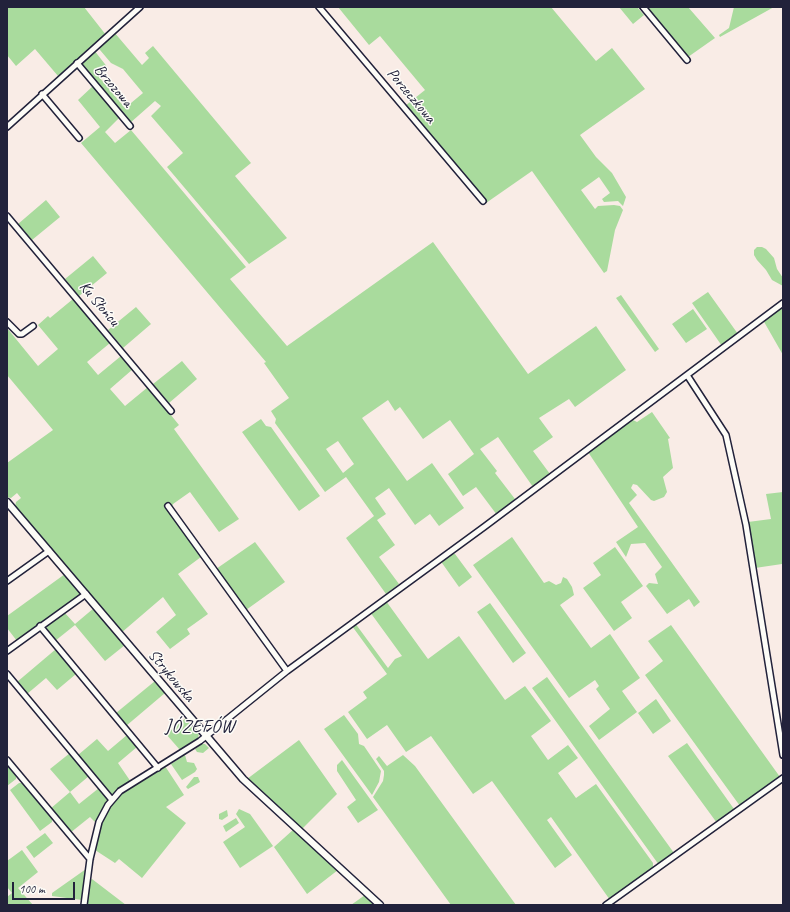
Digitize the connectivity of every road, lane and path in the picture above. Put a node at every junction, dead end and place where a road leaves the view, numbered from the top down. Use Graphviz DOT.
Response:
graph roads {
  1 [pos="140,7"];
  2 [pos="319,7"];
  3 [pos="643,7"];
  4 [pos="687,60"];
  5 [pos="77,63"];
  6 [pos="42,94"];
  7 [pos="130,126"];
  8 [pos="7,127"];
  9 [pos="79,138"];
  10 [pos="483,201"];
  11 [pos="7,216"];
  12 [pos="783,303"];
  13 [pos="7,322"];
  14 [pos="33,326"];
  15 [pos="687,375"];
  16 [pos="171,411"];
  17 [pos="8,504"];
  18 [pos="168,506"];
  19 [pos="49,551"];
  20 [pos="7,581"];
  21 [pos="86,594"];
  22 [pos="40,626"];
  23 [pos="7,651"];
  24 [pos="287,670"];
  25 [pos="7,674"];
  26 [pos="205,736"];
  27 [pos="783,755"];
  28 [pos="7,760"];
  29 [pos="158,768"];
  30 [pos="783,778"];
  31 [pos="112,800"];
  32 [pos="90,859"];
  33 [pos="84,905"];
  34 [pos="380,905"];
  35 [pos="606,905"];
  1 -- 5 [label="street"];
  2 -- 10 [label="street, Porzeczkowa"];
  3 -- 4 [label="street"];
  5 -- 6 [label="street"];
  5 -- 7 [label="street, Brzozowa"];
  6 -- 8 [label="street"];
  6 -- 9 [label="street"];
  11 -- 16 [label="street, Ku Słońcu"];
  12 -- 15 [label="street"];
  13 -- 14 [label="street"];
  15 -- 24 [label="street"];
  15 -- 27 [label="street"];
  17 -- 19 [label="street, Strykowska"];
  18 -- 24 [label="street"];
  19 -- 20 [label="street"];
  19 -- 21 [label="street, Strykowska"];
  21 -- 22 [label="street"];
  21 -- 26 [label="street, Strykowska"];
  22 -- 23 [label="street"];
  22 -- 29 [label="street"];
  24 -- 26 [label="street"];
  25 -- 31 [label="street"];
  26 -- 29 [label="street"];
  26 -- 34 [label="street, Strykowska"];
  28 -- 32 [label="street"];
  29 -- 31 [label="street"];
  30 -- 35 [label="street"];
  31 -- 32 [label="street"];
  32 -- 33 [label="street"];
}
